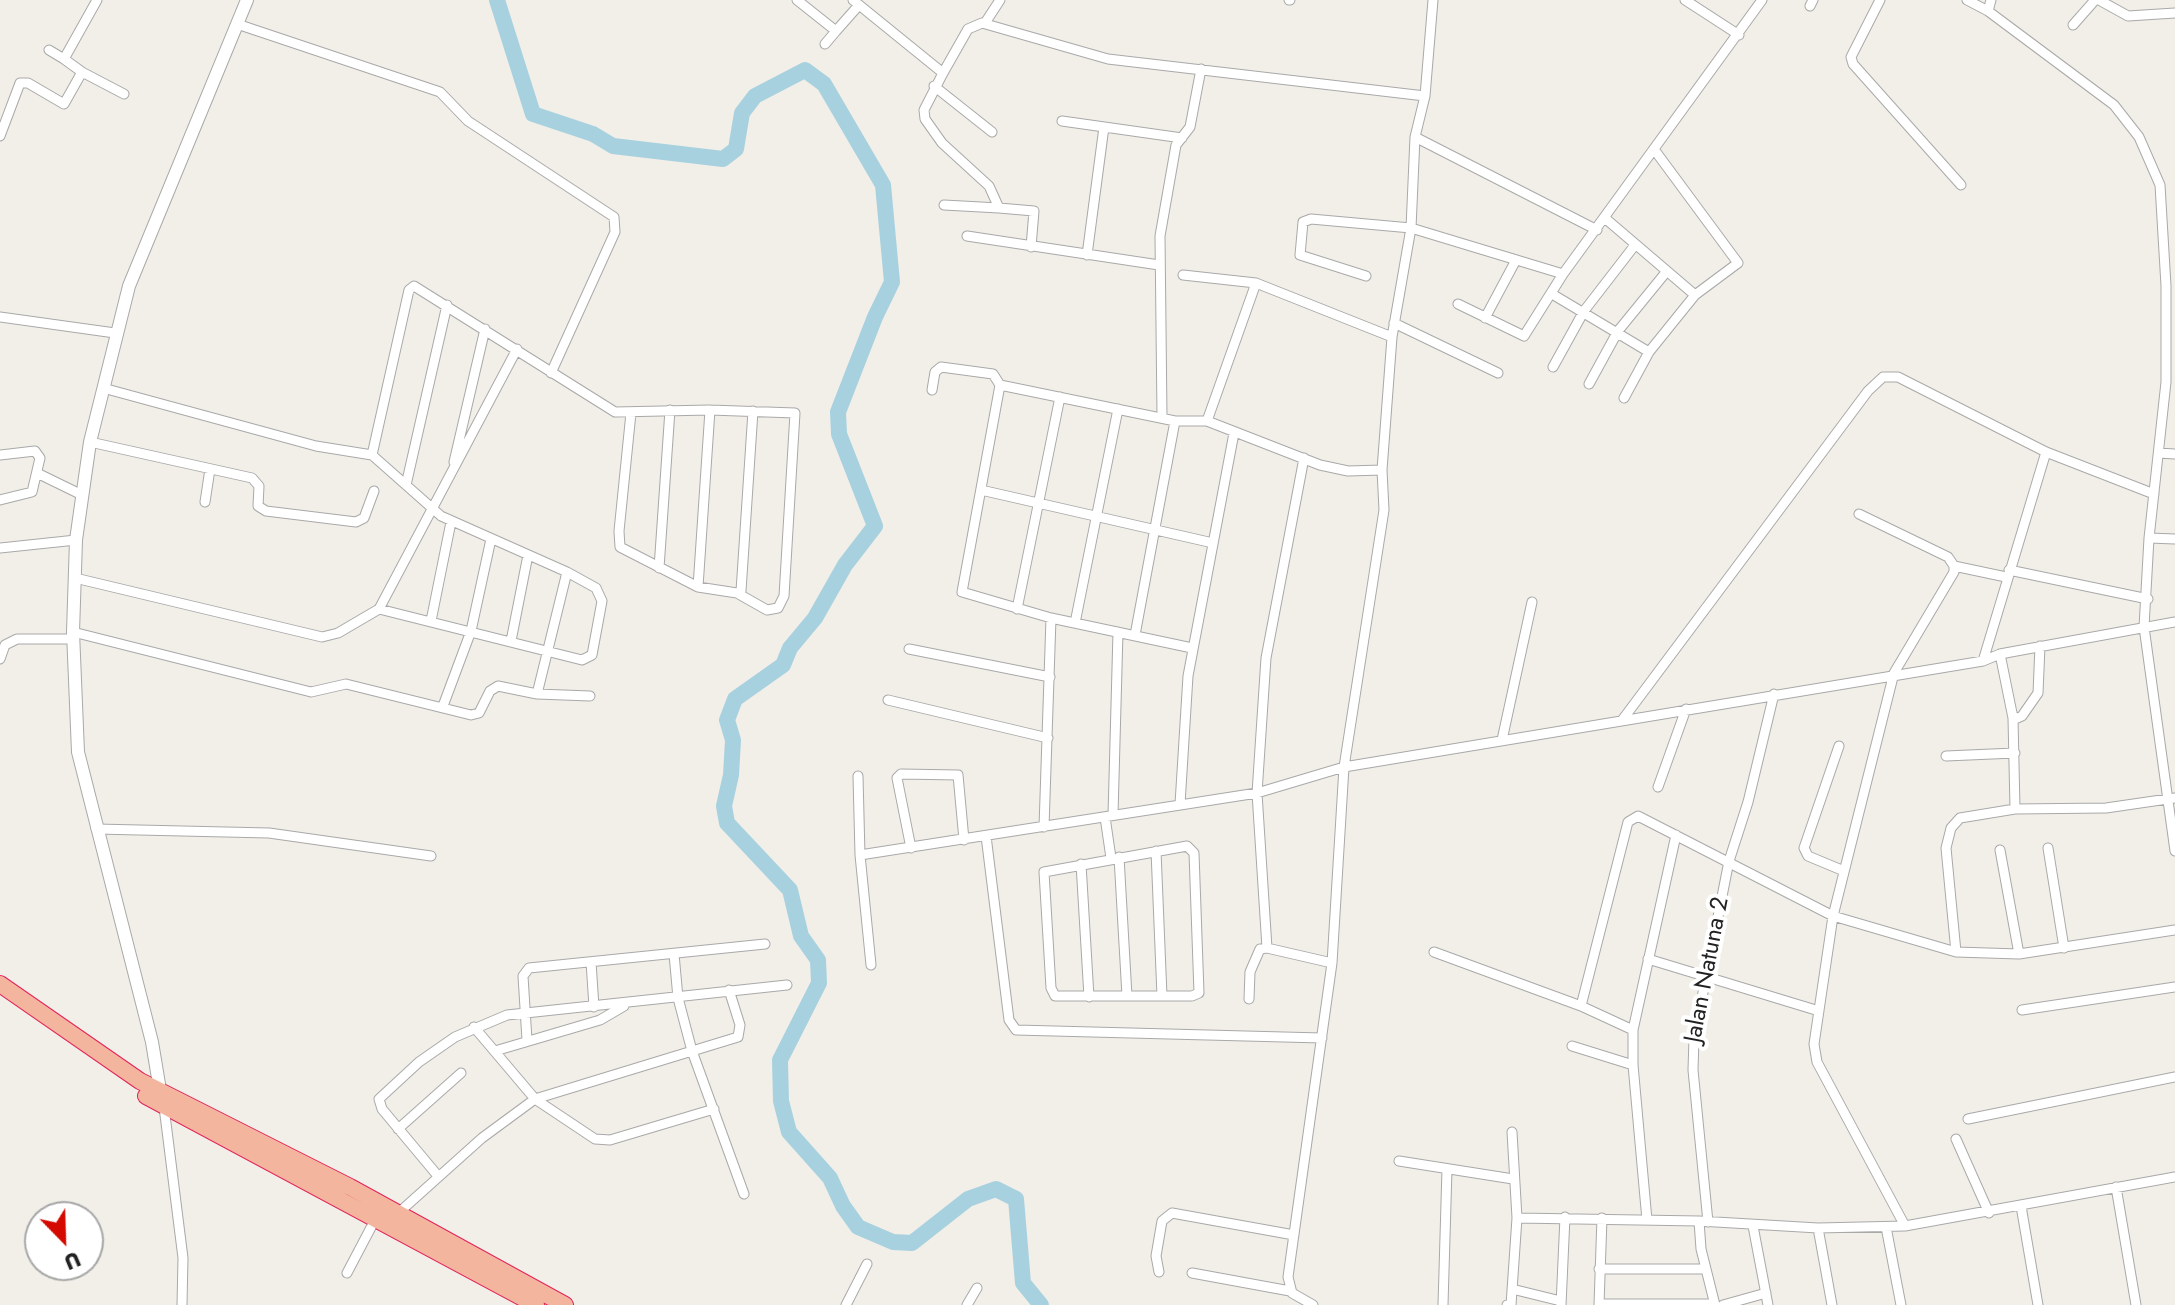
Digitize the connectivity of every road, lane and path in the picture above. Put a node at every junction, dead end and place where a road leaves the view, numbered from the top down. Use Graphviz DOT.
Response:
graph roads {
  1 [pos="97,0"];
  2 [pos="247,0"];
  3 [pos="797,0"];
  4 [pos="1000,0"];
  5 [pos="1433,0"];
  6 [pos="1685,0"];
  7 [pos="1762,0"];
  8 [pos="1880,0"];
  9 [pos="1967,0"];
  10 [pos="1991,0"];
  11 [pos="2097,0"];
  12 [pos="856,3"];
  13 [pos="1988,11"];
  14 [pos="2175,13"];
  15 [pos="985,23"];
  16 [pos="237,24"];
  17 [pos="2073,25"];
  18 [pos="836,31"];
  19 [pos="1739,35"];
  20 [pos="825,44"];
  21 [pos="49,50"];
  22 [pos="64,59"];
  23 [pos="1201,69"];
  24 [pos="82,72"];
  25 [pos="943,73"];
  26 [pos="934,86"];
  27 [pos="124,94"];
  28 [pos="1425,96"];
  29 [pos="1062,121"];
  30 [pos="1104,127"];
  31 [pos="992,132"];
  32 [pos="0,136"];
  33 [pos="1415,137"];
  34 [pos="1182,138"];
  35 [pos="1656,152"];
  36 [pos="1961,185"];
  37 [pos="944,205"];
  38 [pos="2170,206"];
  39 [pos="999,208"];
  40 [pos="1606,219"];
  41 [pos="1411,228"];
  42 [pos="1597,230"];
  43 [pos="967,236"];
  44 [pos="1635,245"];
  45 [pos="1031,247"];
  46 [pos="1087,255"];
  47 [pos="1516,260"];
  48 [pos="1159,265"];
  49 [pos="1667,271"];
  50 [pos="1563,274"];
  51 [pos="1183,275"];
  52 [pos="1366,276"];
  53 [pos="1256,283"];
  54 [pos="1552,294"];
  55 [pos="1695,295"];
  56 [pos="1458,304"];
  57 [pos="447,305"];
  58 [pos="1584,311"];
  59 [pos="0,317"];
  60 [pos="1485,318"];
  61 [pos="1394,323"];
  62 [pos="485,329"];
  63 [pos="1618,331"];
  64 [pos="115,333"];
  65 [pos="1392,337"];
  66 [pos="517,349"];
  67 [pos="1649,352"];
  68 [pos="1553,367"];
  69 [pos="551,373"];
  70 [pos="1498,373"];
  71 [pos="1589,384"];
  72 [pos="1000,385"];
  73 [pos="103,388"];
  74 [pos="932,390"];
  75 [pos="1060,397"];
  76 [pos="1624,398"];
  77 [pos="1118,409"];
  78 [pos="670,410"];
  79 [pos="710,410"];
  80 [pos="753,411"];
  81 [pos="631,413"];
  82 [pos="1162,417"];
  83 [pos="1175,421"];
  84 [pos="1207,421"];
  85 [pos="1234,433"];
  86 [pos="90,442"];
  87 [pos="2046,452"];
  88 [pos="2159,453"];
  89 [pos="2175,454"];
  90 [pos="0,455"];
  91 [pos="372,455"];
  92 [pos="1304,458"];
  93 [pos="210,469"];
  94 [pos="1382,470"];
  95 [pos="37,473"];
  96 [pos="451,477"];
  97 [pos="406,485"];
  98 [pos="981,490"];
  99 [pos="374,491"];
  100 [pos="80,494"];
  101 [pos="2154,494"];
  102 [pos="0,500"];
  103 [pos="205,502"];
  104 [pos="1039,503"];
  105 [pos="432,510"];
  106 [pos="1859,514"];
  107 [pos="1096,515"];
  108 [pos="451,522"];
  109 [pos="1156,529"];
  110 [pos="2149,538"];
  111 [pos="491,539"];
  112 [pos="2175,539"];
  113 [pos="76,540"];
  114 [pos="1213,543"];
  115 [pos="0,548"];
  116 [pos="528,555"];
  117 [pos="1954,566"];
  118 [pos="659,568"];
  119 [pos="567,572"];
  120 [pos="2008,574"];
  121 [pos="75,578"];
  122 [pos="698,587"];
  123 [pos="737,593"];
  124 [pos="2148,599"];
  125 [pos="1532,602"];
  126 [pos="379,609"];
  127 [pos="1017,609"];
  128 [pos="1051,618"];
  129 [pos="431,621"];
  130 [pos="2175,622"];
  131 [pos="1075,623"];
  132 [pos="2144,627"];
  133 [pos="471,631"];
  134 [pos="1118,632"];
  135 [pos="1135,635"];
  136 [pos="73,636"];
  137 [pos="511,641"];
  138 [pos="2040,646"];
  139 [pos="1192,648"];
  140 [pos="909,649"];
  141 [pos="549,652"];
  142 [pos="2000,654"];
  143 [pos="0,659"];
  144 [pos="1983,661"];
  145 [pos="1894,673"];
  146 [pos="1050,677"];
  147 [pos="537,694"];
  148 [pos="1774,694"];
  149 [pos="590,696"];
  150 [pos="888,700"];
  151 [pos="443,706"];
  152 [pos="1686,709"];
  153 [pos="1623,719"];
  154 [pos="2013,720"];
  155 [pos="1048,738"];
  156 [pos="1502,740"];
  157 [pos="1839,746"];
  158 [pos="2015,753"];
  159 [pos="1946,756"];
  160 [pos="1344,767"];
  161 [pos="858,776"];
  162 [pos="1658,787"];
  163 [pos="1257,793"];
  164 [pos="2171,799"];
  165 [pos="1180,804"];
  166 [pos="2015,809"];
  167 [pos="1109,816"];
  168 [pos="1044,827"];
  169 [pos="96,829"];
  170 [pos="1676,835"];
  171 [pos="986,836"];
  172 [pos="964,840"];
  173 [pos="911,848"];
  174 [pos="2048,848"];
  175 [pos="2000,850"];
  176 [pos="1156,851"];
  177 [pos="2175,851"];
  178 [pos="860,855"];
  179 [pos="431,856"];
  180 [pos="1115,858"];
  181 [pos="1729,861"];
  182 [pos="1081,864"];
  183 [pos="1844,871"];
  184 [pos="1833,916"];
  185 [pos="2175,930"];
  186 [pos="765,944"];
  187 [pos="1267,948"];
  188 [pos="2064,948"];
  189 [pos="1434,952"];
  190 [pos="1956,952"];
  191 [pos="674,954"];
  192 [pos="2019,954"];
  193 [pos="1648,959"];
  194 [pos="591,962"];
  195 [pos="1332,963"];
  196 [pos="871,965"];
  197 [pos="1704,976"];
  198 [pos="0,984"];
  199 [pos="787,985"];
  200 [pos="2175,987"];
  201 [pos="729,990"];
  202 [pos="1127,996"];
  203 [pos="1162,996"];
  204 [pos="1089,997"];
  205 [pos="0,998"];
  206 [pos="678,998"];
  207 [pos="1249,999"];
  208 [pos="626,1004"];
  209 [pos="1581,1006"];
  210 [pos="594,1007"];
  211 [pos="2022,1010"];
  212 [pos="1819,1011"];
  213 [pos="525,1013"];
  214 [pos="36,1016"];
  215 [pos="474,1027"];
  216 [pos="1633,1030"];
  217 [pos="1322,1038"];
  218 [pos="527,1040"];
  219 [pos="1572,1046"];
  220 [pos="495,1051"];
  221 [pos="692,1051"];
  222 [pos="1633,1065"];
  223 [pos="461,1073"];
  224 [pos="2175,1077"];
  225 [pos="535,1099"];
  226 [pos="162,1100"];
  227 [pos="714,1109"];
  228 [pos="1968,1119"];
  229 [pos="398,1129"];
  230 [pos="1512,1132"];
  231 [pos="1956,1139"];
  232 [pos="1399,1161"];
  233 [pos="1447,1169"];
  234 [pos="438,1176"];
  235 [pos="2175,1177"];
  236 [pos="1513,1179"];
  237 [pos="2116,1187"];
  238 [pos="744,1194"];
  239 [pos="2021,1206"];
  240 [pos="1989,1213"];
  241 [pos="387,1214"];
  242 [pos="1565,1217"];
  243 [pos="1517,1218"];
  244 [pos="1602,1218"];
  245 [pos="1647,1220"];
  246 [pos="1703,1221"];
  247 [pos="1753,1226"];
  248 [pos="1905,1226"];
  249 [pos="1886,1227"];
  250 [pos="1818,1228"];
  251 [pos="1294,1235"];
  252 [pos="867,1264"];
  253 [pos="1599,1269"];
  254 [pos="1706,1269"];
  255 [pos="1159,1272"];
  256 [pos="347,1273"];
  257 [pos="1192,1273"];
  258 [pos="977,1288"];
  259 [pos="1512,1289"];
  260 [pos="1290,1291"];
  261 [pos="1766,1293"];
  262 [pos="535,1299"];
  263 [pos="1561,1303"];
  264 [pos="1599,1304"];
  265 [pos="182,1305"];
  266 [pos="565,1305"];
  267 [pos="846,1305"];
  268 [pos="967,1305"];
  269 [pos="1313,1305"];
  270 [pos="1443,1305"];
  271 [pos="1510,1305"];
  272 [pos="1718,1305"];
  273 [pos="1768,1305"];
  274 [pos="1832,1305"];
  275 [pos="1901,1305"];
  276 [pos="2038,1305"];
  277 [pos="2136,1305"];
  1 -- 22 [label="street"];
  2 -- 16 [label="street"];
  3 -- 18 [label="street"];
  4 -- 15 [label="street"];
  5 -- 28 [label="street"];
  6 -- 19 [label="street"];
  7 -- 19 [label="street"];
  8 -- 36 [label="street"];
  9 -- 13 [label="street"];
  10 -- 13 [label="street"];
  11 -- 14 [label="street"];
  11 -- 17 [label="street"];
  12 -- 18 [label="street"];
  12 -- 25 [label="street"];
  13 -- 38 [label="street"];
  15 -- 23 [label="street"];
  15 -- 25 [label="street"];
  16 -- 64 [label="street"];
  16 -- 69 [label="street"];
  18 -- 20 [label="street"];
  19 -- 35 [label="street"];
  21 -- 22 [label="street"];
  22 -- 24 [label="street"];
  23 -- 28 [label="street"];
  23 -- 34 [label="street"];
  24 -- 27 [label="street"];
  24 -- 32 [label="street"];
  25 -- 26 [label="street"];
  26 -- 31 [label="street"];
  26 -- 39 [label="street"];
  28 -- 33 [label="street"];
  29 -- 30 [label="street"];
  30 -- 34 [label="street"];
  30 -- 46 [label="street"];
  33 -- 41 [label="street"];
  33 -- 42 [label="street"];
  34 -- 48 [label="street"];
  35 -- 40 [label="street"];
  35 -- 55 [label="street"];
  37 -- 39 [label="street"];
  38 -- 88 [label="street"];
  39 -- 45 [label="street"];
  40 -- 42 [label="street"];
  40 -- 44 [label="street"];
  41 -- 47 [label="street"];
  41 -- 52 [label="street"];
  41 -- 61 [label="street"];
  42 -- 50 [label="street"];
  43 -- 45 [label="street"];
  44 -- 49 [label="street"];
  44 -- 58 [label="street"];
  45 -- 46 [label="street"];
  46 -- 48 [label="street"];
  47 -- 50 [label="street"];
  47 -- 60 [label="street"];
  48 -- 82 [label="street"];
  49 -- 55 [label="street"];
  49 -- 63 [label="street"];
  50 -- 54 [label="street"];
  51 -- 53 [label="street"];
  53 -- 65 [label="street"];
  53 -- 84 [label="street"];
  54 -- 58 [label="street"];
  54 -- 60 [label="street"];
  55 -- 67 [label="street"];
  56 -- 60 [label="street"];
  57 -- 62 [label="street"];
  57 -- 91 [label="street"];
  57 -- 97 [label="street"];
  58 -- 63 [label="street"];
  58 -- 68 [label="street"];
  59 -- 64 [label="street"];
  61 -- 65 [label="street"];
  61 -- 70 [label="street"];
  62 -- 66 [label="street"];
  62 -- 96 [label="street"];
  63 -- 67 [label="street"];
  63 -- 71 [label="street"];
  64 -- 73 [label="street"];
  65 -- 94 [label="street"];
  66 -- 69 [label="street"];
  66 -- 96 [label="street"];
  67 -- 76 [label="street"];
  69 -- 81 [label="street"];
  72 -- 74 [label="street"];
  72 -- 75 [label="street"];
  72 -- 98 [label="street"];
  73 -- 86 [label="street"];
  73 -- 91 [label="street"];
  75 -- 77 [label="street"];
  75 -- 104 [label="street"];
  77 -- 82 [label="street"];
  77 -- 107 [label="street"];
  78 -- 79 [label="street"];
  78 -- 81 [label="street"];
  78 -- 118 [label="street"];
  79 -- 80 [label="street"];
  79 -- 122 [label="street"];
  80 -- 123 [label="street"];
  80 -- 123 [label="street"];
  81 -- 118 [label="street"];
  82 -- 83 [label="street"];
  83 -- 84 [label="street"];
  83 -- 109 [label="street"];
  84 -- 85 [label="street"];
  85 -- 92 [label="street"];
  85 -- 114 [label="street"];
  86 -- 93 [label="street"];
  86 -- 100 [label="street"];
  87 -- 101 [label="street"];
  87 -- 120 [label="street"];
  87 -- 153 [label="street"];
  88 -- 89 [label="street"];
  88 -- 101 [label="street"];
  90 -- 95 [label="street"];
  91 -- 97 [label="street"];
  92 -- 94 [label="street"];
  92 -- 163 [label="street"];
  93 -- 99 [label="street"];
  93 -- 103 [label="street"];
  94 -- 160 [label="street"];
  95 -- 100 [label="street"];
  95 -- 102 [label="street"];
  96 -- 105 [label="street"];
  97 -- 105 [label="street"];
  98 -- 104 [label="street"];
  98 -- 127 [label="street"];
  100 -- 113 [label="street"];
  101 -- 110 [label="street"];
  104 -- 107 [label="street"];
  104 -- 127 [label="street"];
  105 -- 108 [label="street"];
  105 -- 126 [label="street"];
  106 -- 117 [label="street"];
  107 -- 109 [label="street"];
  107 -- 131 [label="street"];
  108 -- 111 [label="street"];
  108 -- 129 [label="street"];
  109 -- 114 [label="street"];
  109 -- 135 [label="street"];
  110 -- 112 [label="street"];
  110 -- 124 [label="street"];
  111 -- 116 [label="street"];
  111 -- 133 [label="street"];
  113 -- 115 [label="street"];
  113 -- 121 [label="street"];
  114 -- 139 [label="street"];
  116 -- 119 [label="street"];
  116 -- 137 [label="street"];
  117 -- 120 [label="street"];
  117 -- 145 [label="street"];
  118 -- 122 [label="street"];
  119 -- 141 [label="street"];
  119 -- 141 [label="street"];
  120 -- 124 [label="street"];
  120 -- 144 [label="street"];
  121 -- 126 [label="street"];
  121 -- 136 [label="street"];
  122 -- 123 [label="street"];
  124 -- 132 [label="street"];
  125 -- 156 [label="street"];
  126 -- 129 [label="street"];
  127 -- 128 [label="street"];
  128 -- 131 [label="street"];
  128 -- 146 [label="street"];
  129 -- 133 [label="street"];
  130 -- 132 [label="street"];
  131 -- 134 [label="street"];
  132 -- 138 [label="street"];
  132 -- 164 [label="street"];
  133 -- 137 [label="street"];
  133 -- 151 [label="street"];
  134 -- 135 [label="street"];
  134 -- 167 [label="street"];
  135 -- 139 [label="street"];
  136 -- 143 [label="street"];
  136 -- 151 [label="street"];
  136 -- 169 [label="street"];
  137 -- 141 [label="street"];
  138 -- 142 [label="street"];
  138 -- 154 [label="street"];
  139 -- 165 [label="street"];
  140 -- 146 [label="street"];
  141 -- 147 [label="street"];
  142 -- 144 [label="street"];
  142 -- 154 [label="street"];
  144 -- 145 [label="street"];
  145 -- 148 [label="street"];
  145 -- 183 [label="street"];
  146 -- 155 [label="street"];
  147 -- 149 [label="street"];
  147 -- 151 [label="street"];
  148 -- 152 [label="street"];
  148 -- 181 [label="street, Jalan Natuna 2"];
  150 -- 155 [label="street"];
  152 -- 153 [label="street"];
  152 -- 162 [label="street"];
  153 -- 156 [label="street"];
  154 -- 158 [label="street"];
  155 -- 168 [label="street"];
  156 -- 160 [label="street"];
  157 -- 183 [label="street"];
  158 -- 159 [label="street"];
  158 -- 166 [label="street"];
  160 -- 163 [label="street"];
  160 -- 195 [label="street"];
  161 -- 178 [label="street"];
  163 -- 165 [label="street"];
  163 -- 187 [label="street"];
  164 -- 166 [label="street"];
  164 -- 177 [label="street"];
  165 -- 167 [label="street"];
  166 -- 190 [label="street"];
  167 -- 168 [label="street"];
  167 -- 180 [label="street"];
  168 -- 171 [label="street"];
  169 -- 179 [label="street"];
  169 -- 226 [label="street"];
  170 -- 181 [label="street"];
  170 -- 193 [label="street"];
  170 -- 209 [label="street"];
  171 -- 172 [label="street"];
  171 -- 217 [label="street"];
  172 -- 173 [label="street"];
  172 -- 173 [label="street"];
  173 -- 178 [label="street"];
  174 -- 188 [label="street"];
  175 -- 192 [label="street"];
  176 -- 180 [label="street"];
  176 -- 203 [label="street"];
  176 -- 203 [label="street"];
  178 -- 196 [label="street"];
  180 -- 182 [label="street"];
  180 -- 202 [label="street"];
  181 -- 184 [label="street"];
  181 -- 197 [label="street, Jalan Natuna 2"];
  182 -- 204 [label="street"];
  182 -- 204 [label="street"];
  183 -- 184 [label="street"];
  184 -- 190 [label="street"];
  184 -- 212 [label="street"];
  185 -- 188 [label="street"];
  186 -- 191 [label="street"];
  187 -- 195 [label="street"];
  187 -- 207 [label="street"];
  188 -- 192 [label="street"];
  189 -- 209 [label="street"];
  190 -- 192 [label="street"];
  191 -- 194 [label="street"];
  191 -- 206 [label="street"];
  193 -- 197 [label="street"];
  193 -- 216 [label="street"];
  194 -- 210 [label="street"];
  194 -- 213 [label="street"];
  195 -- 217 [label="street"];
  197 -- 212 [label="street"];
  197 -- 246 [label="street, Jalan Natuna 2"];
  198 -- 214 [label="highway"];
  199 -- 201 [label="street"];
  200 -- 211 [label="street"];
  201 -- 206 [label="street"];
  201 -- 221 [label="street"];
  202 -- 203 [label="street"];
  202 -- 204 [label="street"];
  205 -- 214 [label="highway"];
  206 -- 208 [label="street"];
  206 -- 221 [label="street"];
  208 -- 210 [label="street"];
  208 -- 218 [label="street"];
  209 -- 216 [label="street"];
  210 -- 213 [label="street"];
  212 -- 248 [label="street"];
  213 -- 215 [label="street"];
  213 -- 218 [label="street"];
  214 -- 226 [label="highway"];
  215 -- 220 [label="street"];
  215 -- 229 [label="street"];
  216 -- 222 [label="street"];
  217 -- 251 [label="street"];
  218 -- 220 [label="street"];
  219 -- 222 [label="street"];
  220 -- 225 [label="street"];
  221 -- 225 [label="street"];
  221 -- 227 [label="street"];
  222 -- 245 [label="street"];
  223 -- 229 [label="street"];
  224 -- 228 [label="street"];
  225 -- 227 [label="street"];
  225 -- 234 [label="street"];
  226 -- 241 [label="highway"];
  226 -- 265 [label="street"];
  227 -- 238 [label="street"];
  229 -- 234 [label="street"];
  230 -- 236 [label="street"];
  231 -- 240 [label="street"];
  232 -- 233 [label="street"];
  233 -- 236 [label="street"];
  233 -- 270 [label="street"];
  234 -- 241 [label="street"];
  235 -- 237 [label="street"];
  236 -- 243 [label="street"];
  237 -- 239 [label="street"];
  237 -- 277 [label="street"];
  239 -- 240 [label="street"];
  239 -- 276 [label="street"];
  240 -- 248 [label="street"];
  241 -- 256 [label="street"];
  241 -- 262 [label="highway"];
  242 -- 243 [label="street"];
  242 -- 244 [label="street"];
  242 -- 263 [label="street"];
  243 -- 259 [label="street"];
  244 -- 245 [label="street"];
  244 -- 253 [label="street"];
  245 -- 246 [label="street"];
  246 -- 247 [label="street"];
  246 -- 254 [label="street, Jalan Natuna 2"];
  247 -- 250 [label="street"];
  247 -- 261 [label="street"];
  248 -- 249 [label="street"];
  249 -- 250 [label="street"];
  249 -- 275 [label="street"];
  250 -- 274 [label="street"];
  251 -- 255 [label="street"];
  251 -- 260 [label="street"];
  252 -- 267 [label="street"];
  253 -- 254 [label="street"];
  253 -- 264 [label="street"];
  254 -- 272 [label="street, Jalan Natuna 2"];
  257 -- 260 [label="street"];
  258 -- 268 [label="street"];
  259 -- 263 [label="street"];
  259 -- 271 [label="street"];
  260 -- 269 [label="street"];
  261 -- 272 [label="street"];
  261 -- 273 [label="street"];
  262 -- 266 [label="highway"];
  264 -- 272 [label="street"];
}
